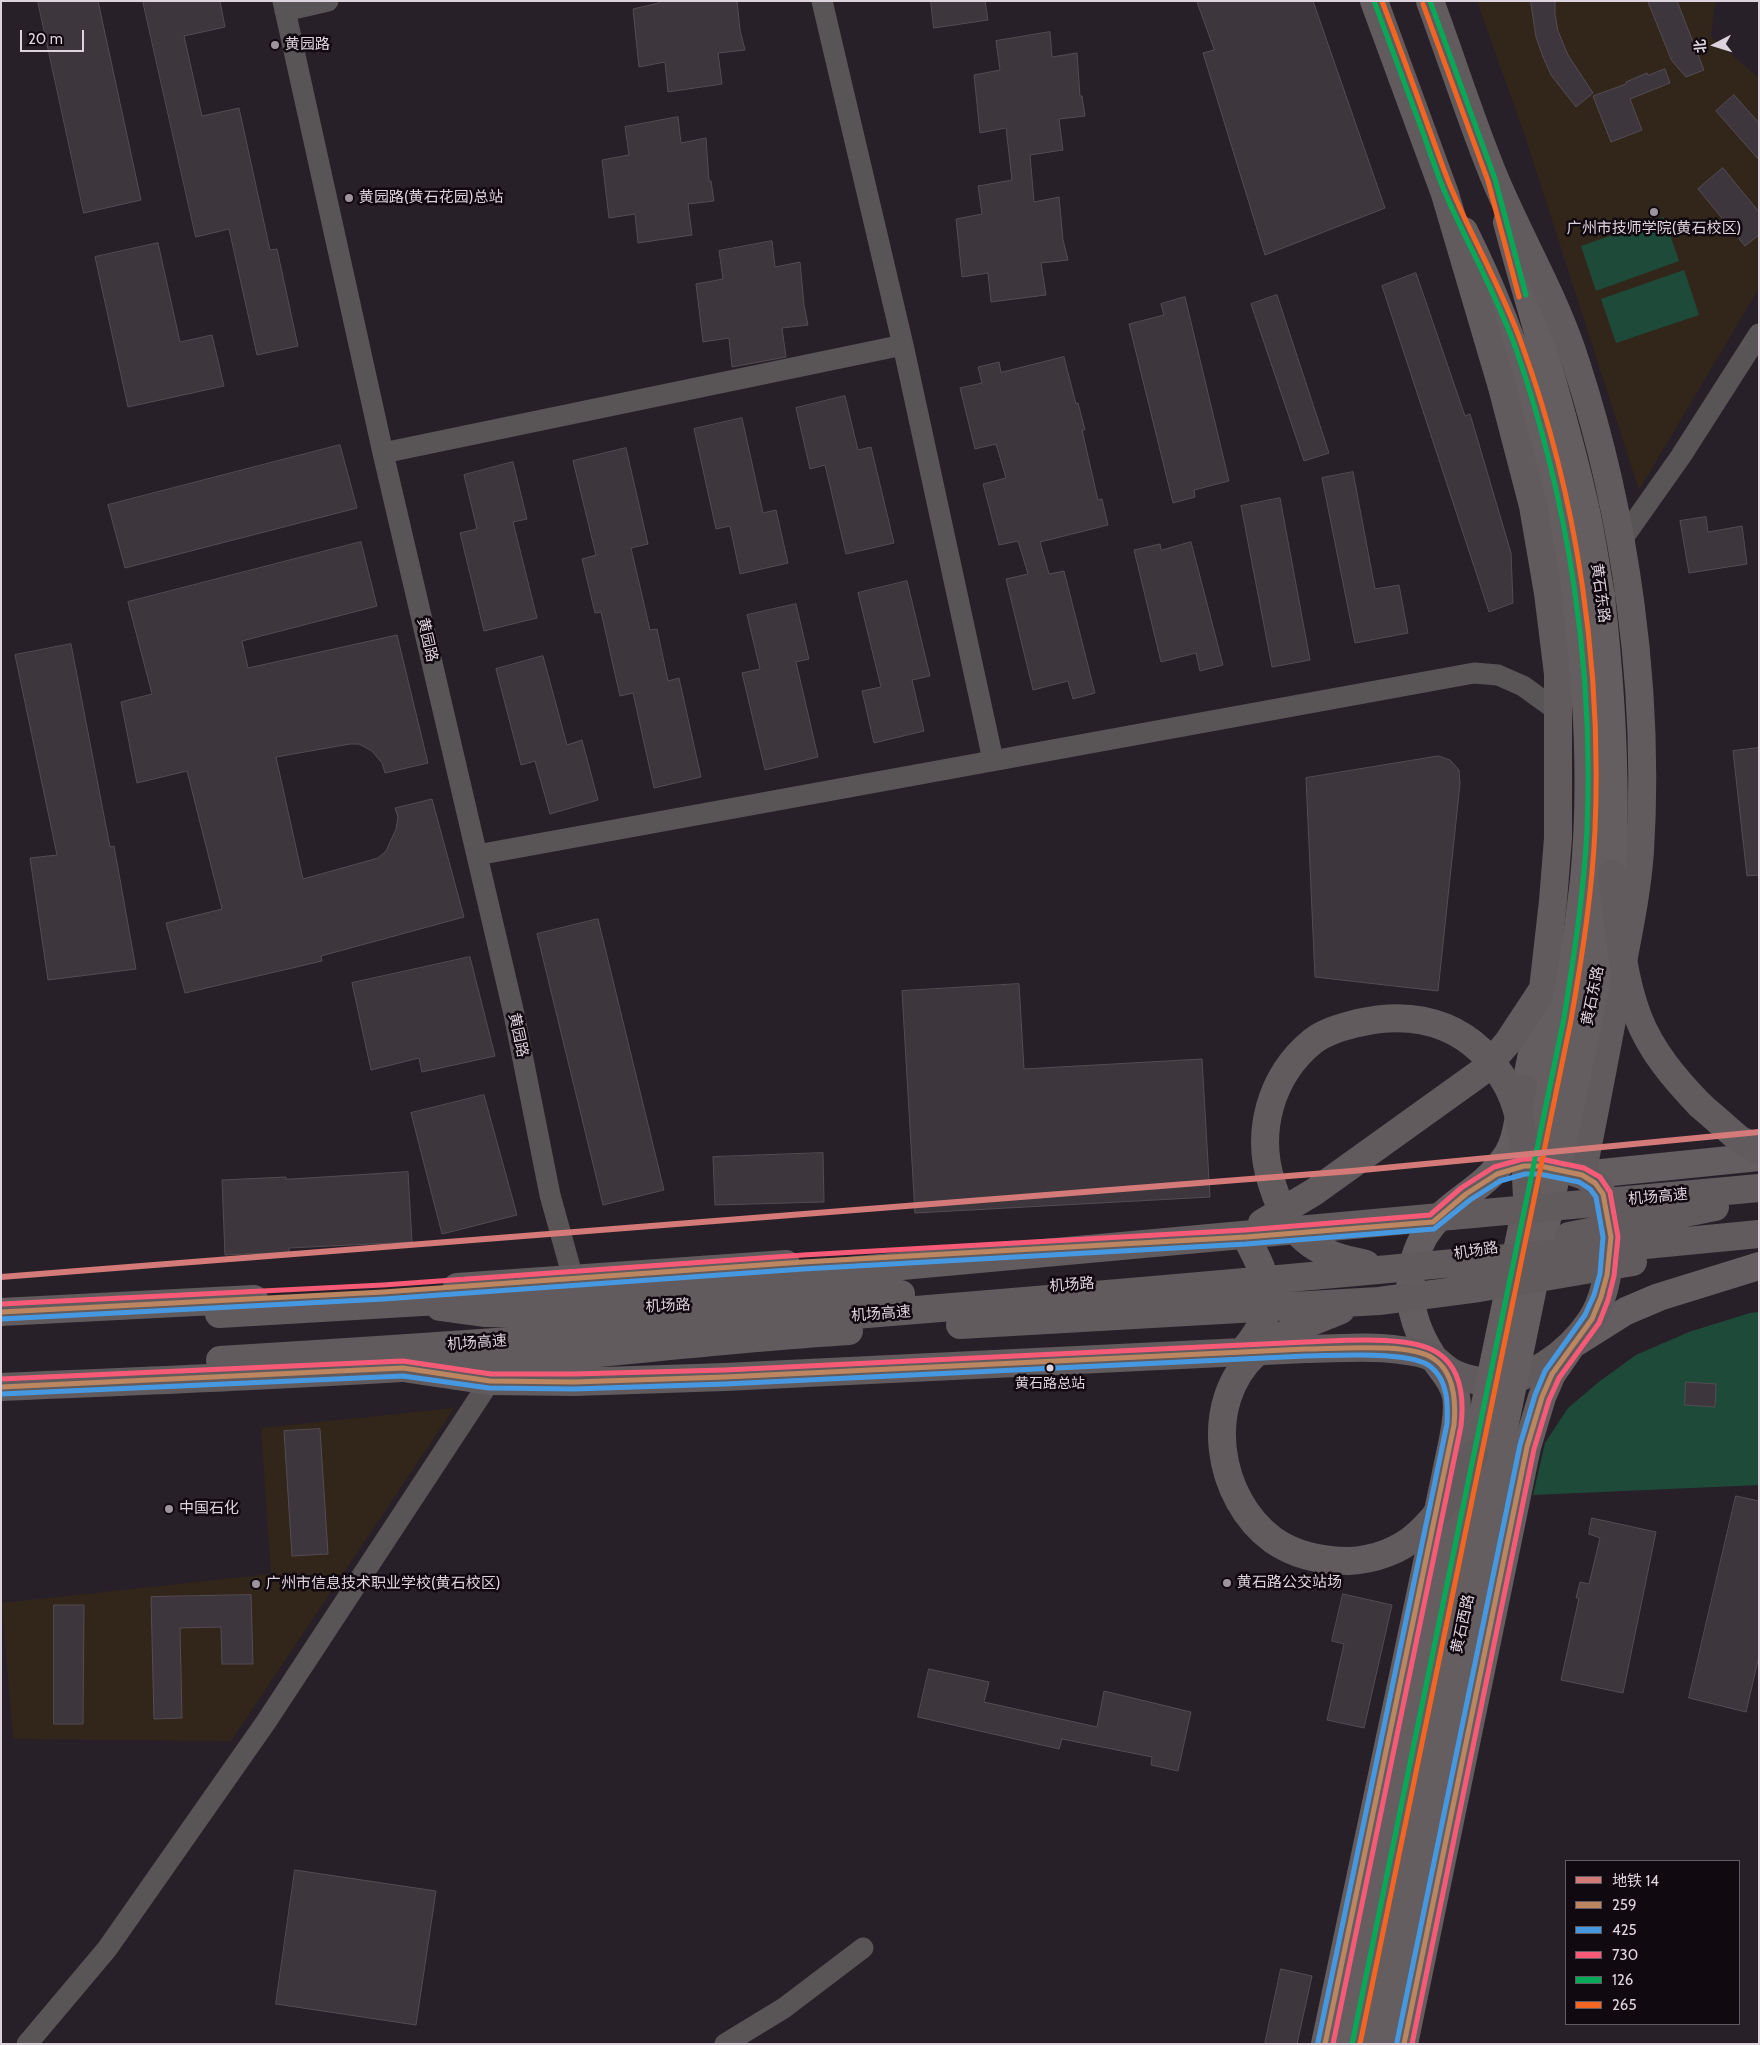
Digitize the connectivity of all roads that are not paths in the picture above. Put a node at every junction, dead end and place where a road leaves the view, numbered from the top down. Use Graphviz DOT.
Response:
graph roads {
  1 [pos="328,1"];
  2 [pos="822,1"];
  3 [pos="1374,1"];
  4 [pos="1430,1"];
  5 [pos="284,6"];
  6 [pos="1496,179"];
  7 [pos="1445,194"];
  8 [pos="1759,334"];
  9 [pos="903,345"];
  10 [pos="383,453"];
  11 [pos="1620,541"];
  12 [pos="1588,598"];
  13 [pos="1559,712"];
  14 [pos="993,760"];
  15 [pos="478,855"];
  16 [pos="1612,874"];
  17 [pos="1618,988"];
  18 [pos="1543,989"];
  19 [pos="1525,1089"];
  20 [pos="1596,1105"];
  21 [pos="1759,1150"];
  22 [pos="1759,1157"];
  23 [pos="1582,1175"];
  24 [pos="1479,1184"];
  25 [pos="1759,1188"];
  26 [pos="1759,1200"];
  27 [pos="1539,1201"];
  28 [pos="1433,1222"];
  29 [pos="1759,1234"];
  30 [pos="1236,1238"];
  31 [pos="1759,1238"];
  32 [pos="1369,1265"];
  33 [pos="1759,1266"];
  34 [pos="573,1278"];
  35 [pos="383,1292"];
  36 [pos="1379,1300"];
  37 [pos="1,1312"];
  38 [pos="1,1325"];
  39 [pos="1572,1345"];
  40 [pos="1241,1353"];
  41 [pos="1433,1358"];
  42 [pos="403,1368"];
  43 [pos="1,1370"];
  44 [pos="490,1381"];
  45 [pos="1,1387"];
  46 [pos="1474,1454"];
  47 [pos="1437,1510"];
  48 [pos="1509,1528"];
  49 [pos="863,1948"];
  50 [pos="27,2044"];
  51 [pos="725,2044"];
  52 [pos="1325,2044"];
  53 [pos="1352,2044"];
  54 [pos="1377,2044"];
  55 [pos="1404,2044"];
  1 -- 5 [label="street"];
  2 -- 9 [label="street"];
  3 -- 7 [label="highway, 黄石东路"];
  4 -- 6 [label="highway, 黄石东路"];
  5 -- 10 [label="street, 黄园路"];
  6 -- 11 [label="highway"];
  6 -- 12 [label="main road, 黄石东路"];
  7 -- 12 [label="main road, 黄石东路"];
  7 -- 13 [label="highway"];
  8 -- 11 [label="street"];
  9 -- 10 [label="street"];
  9 -- 14 [label="street"];
  10 -- 15 [label="street, 黄园路"];
  11 -- 17 [label="highway"];
  12 -- 16 [label="main road, 黄石东路, bridge"];
  12 -- 27 [label="main road, 黄石东路, bridge"];
  13 -- 14 [label="street"];
  13 -- 18 [label="highway"];
  14 -- 15 [label="street"];
  15 -- 34 [label="street, 黄园路"];
  16 -- 21 [label="highway, bridge"];
  16 -- 27 [label="main road, 黄石东路, bridge"];
  17 -- 18 [label="highway"];
  17 -- 20 [label="highway"];
  18 -- 19 [label="main road"];
  18 -- 30 [label="highway, 机场路"];
  19 -- 20 [label="highway"];
  19 -- 24 [label="main road"];
  20 -- 23 [label="highway"];
  22 -- 23 [label="main road"];
  23 -- 24 [label="main road"];
  23 -- 39 [label="highway"];
  24 -- 28 [label="main road"];
  25 -- 38 [label="highway, 机场高速, bridge"];
  26 -- 32 [label="highway, 机场路, bridge"];
  27 -- 32 [label="highway, bridge"];
  27 -- 46 [label="main road, 黄石西路, bridge"];
  27 -- 54 [label="main road, 黄石西路, bridge"];
  28 -- 30 [label="main road"];
  28 -- 41 [label="main road"];
  29 -- 43 [label="highway, 机场高速, bridge"];
  30 -- 34 [label="highway, 机场路"];
  30 -- 40 [label="highway"];
  31 -- 36 [label="highway, bridge"];
  32 -- 35 [label="highway, 机场路, bridge"];
  33 -- 39 [label="main road"];
  34 -- 35 [label="highway, 机场路"];
  35 -- 37 [label="highway, 机场路"];
  36 -- 42 [label="highway, bridge"];
  36 -- 46 [label="highway, bridge"];
  39 -- 41 [label="highway"];
  39 -- 48 [label="main road"];
  40 -- 41 [label="highway"];
  40 -- 44 [label="highway"];
  41 -- 47 [label="main road"];
  42 -- 44 [label="highway"];
  42 -- 45 [label="highway"];
  44 -- 50 [label="street"];
  46 -- 53 [label="main road, 黄石西路, bridge"];
  47 -- 48 [label="main road"];
  47 -- 52 [label="main road"];
  48 -- 55 [label="main road"];
  49 -- 51 [label="street"];
}
